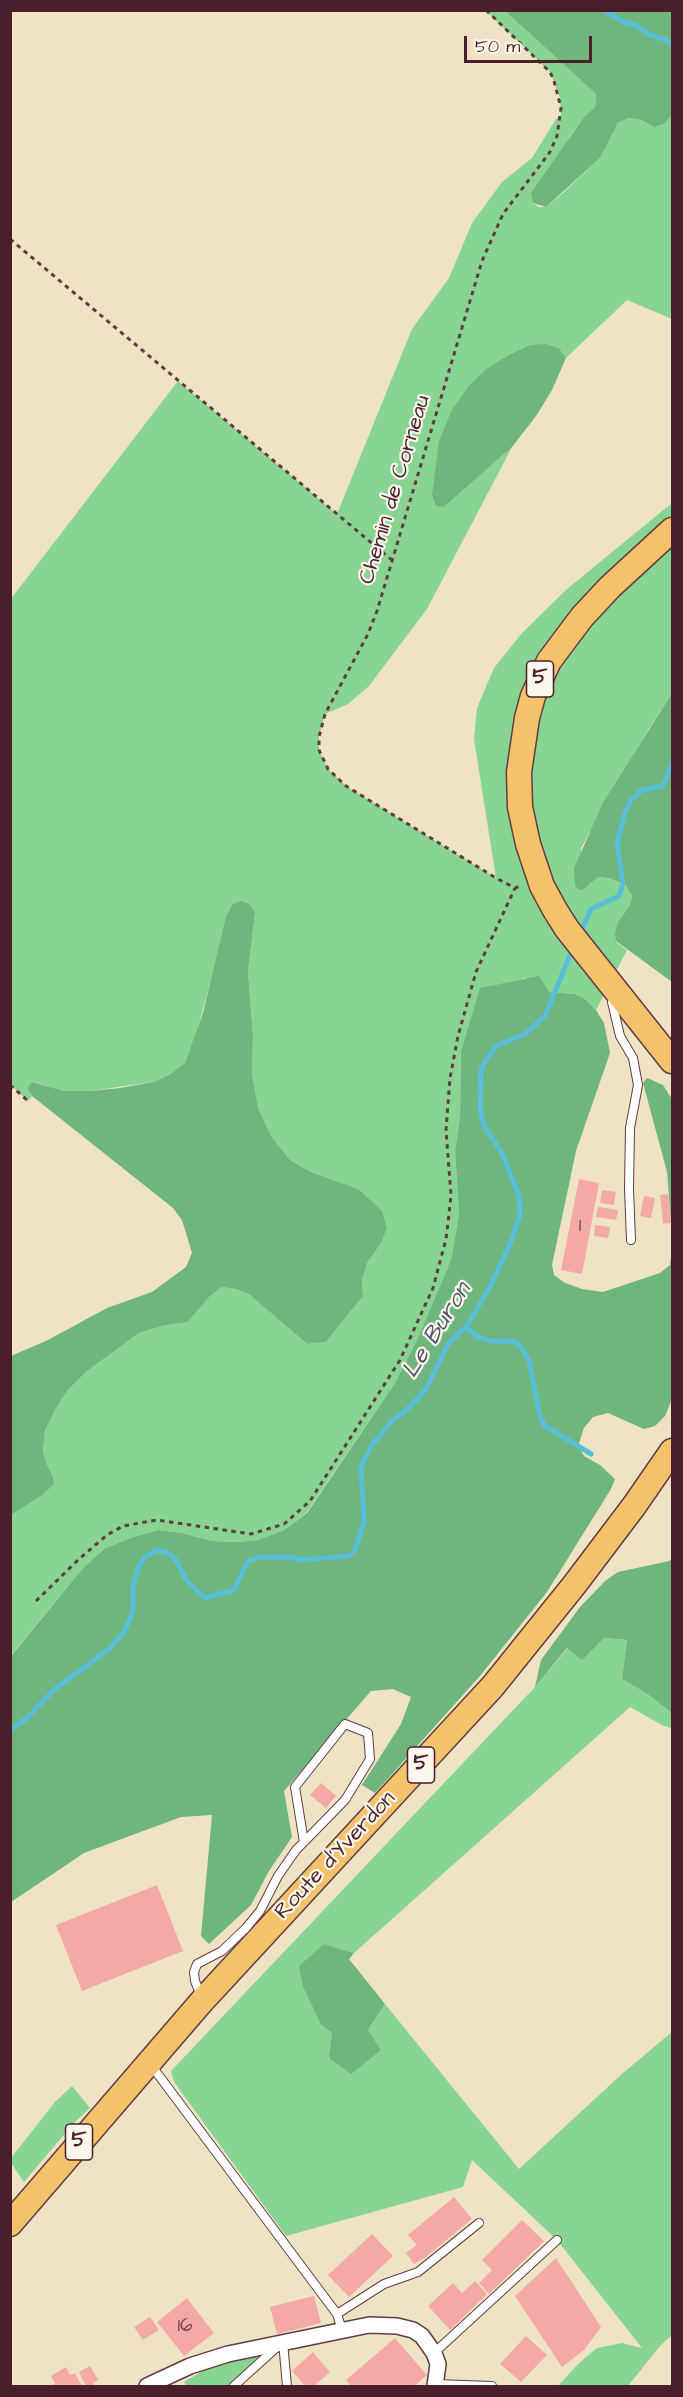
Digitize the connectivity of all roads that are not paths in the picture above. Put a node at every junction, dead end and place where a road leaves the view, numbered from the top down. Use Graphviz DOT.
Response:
graph roads {
  1 [pos="672,530"];
  2 [pos="617,991"];
  3 [pos="672,1062"];
  4 [pos="631,1240"];
  5 [pos="672,1451"];
  6 [pos="304,1842"];
  7 [pos="203,2001"];
  8 [pos="149,2061"];
  9 [pos="479,2223"];
  10 [pos="10,2224"];
  11 [pos="557,2240"];
  12 [pos="337,2314"];
  13 [pos="342,2331"];
  14 [pos="283,2342"];
  15 [pos="434,2353"];
  16 [pos="436,2385"];
  17 [pos="147,2386"];
  18 [pos="234,2386"];
  19 [pos="287,2386"];
  20 [pos="492,2386"];
  1 -- 2 [label="main road, 5"];
  2 -- 3 [label="main road, 5"];
  2 -- 4 [label="lane"];
  5 -- 7 [label="main road, Route d'Yverdon / 5"];
  6 -- 6 [label="lane"];
  6 -- 7 [label="lane"];
  7 -- 8 [label="main road, Route d'Yverdon / 5"];
  8 -- 10 [label="main road, Route d'Yverdon / 5"];
  8 -- 12 [label="lane"];
  9 -- 12 [label="lane"];
  11 -- 15 [label="lane"];
  12 -- 13 [label="lane"];
  13 -- 14 [label="street"];
  13 -- 15 [label="street"];
  14 -- 17 [label="street"];
  14 -- 18 [label="lane"];
  14 -- 19 [label="lane"];
  15 -- 16 [label="street"];
  16 -- 20 [label="lane"];
}
